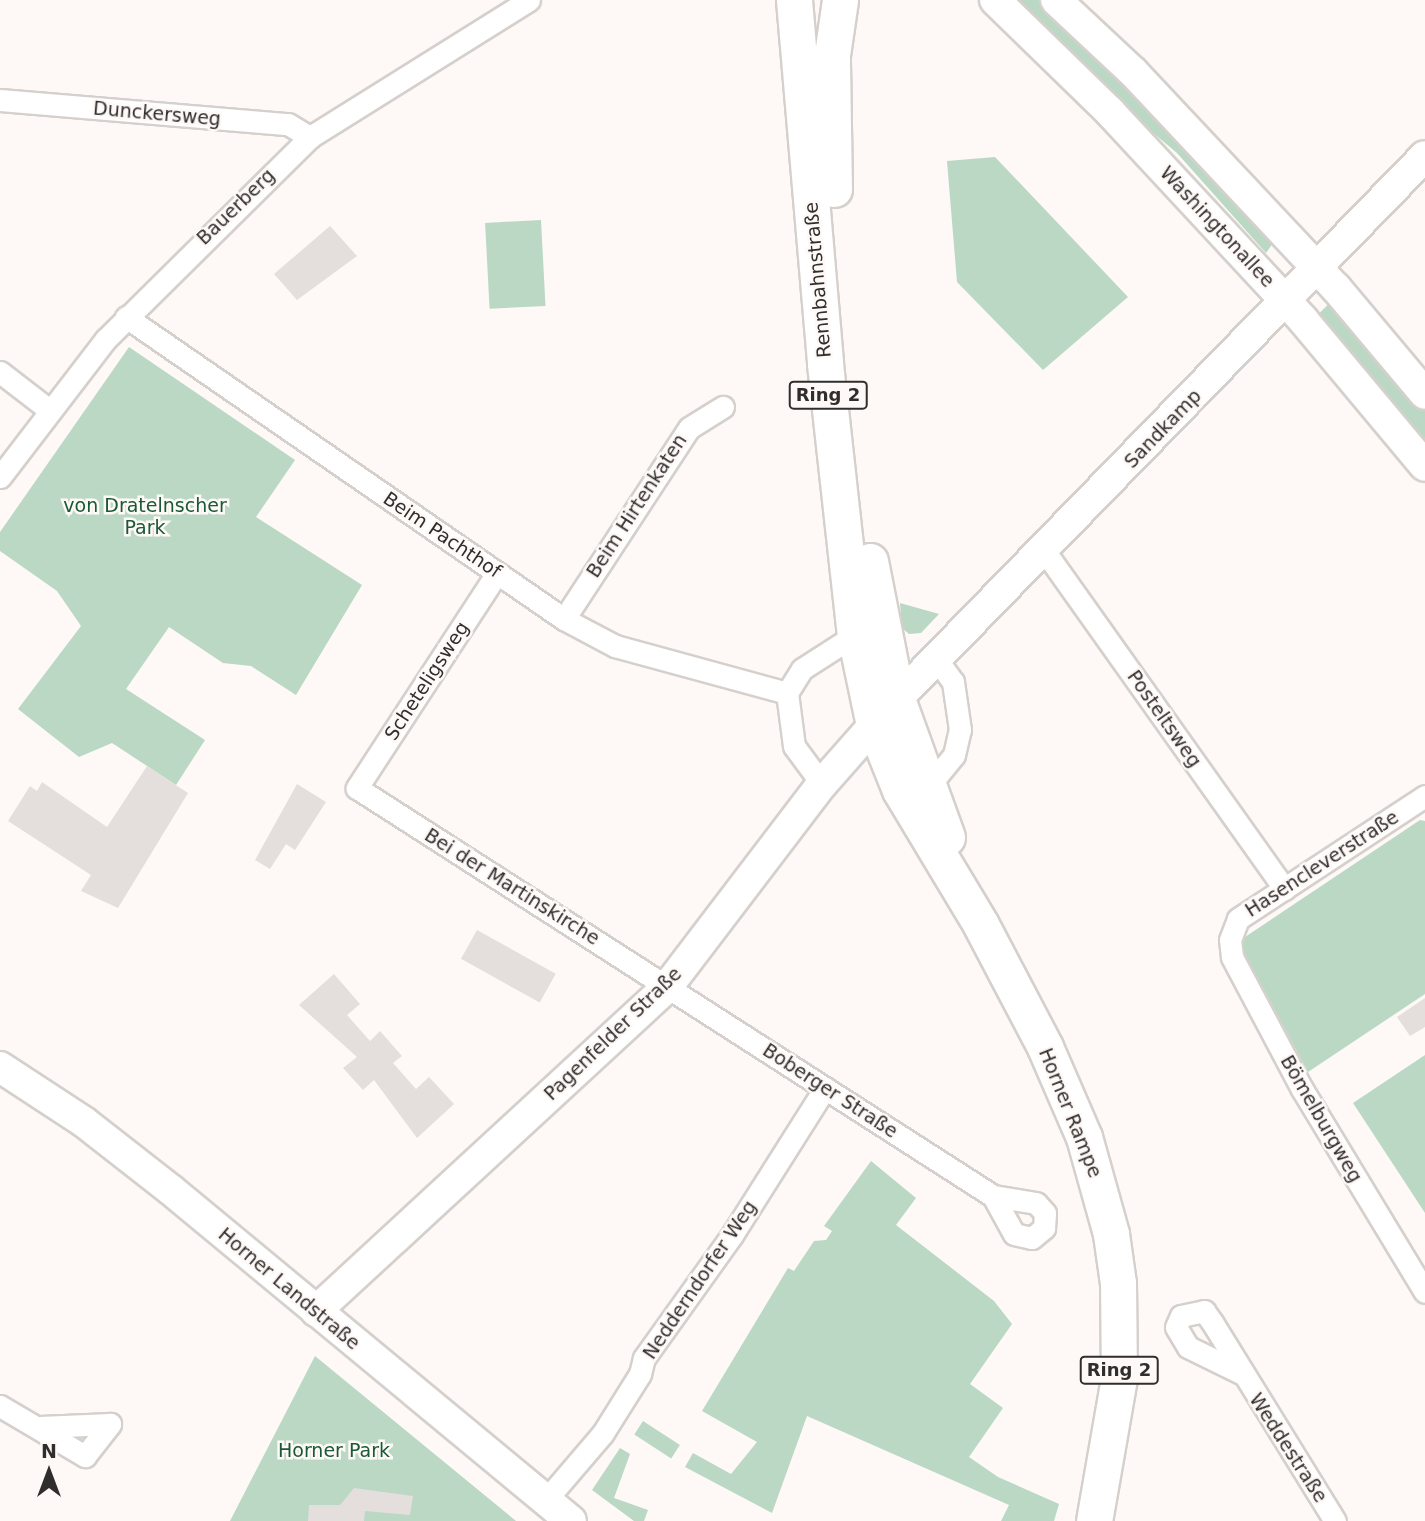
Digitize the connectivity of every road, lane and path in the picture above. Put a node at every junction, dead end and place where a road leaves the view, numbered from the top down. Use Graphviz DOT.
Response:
graph roads {
  1 [pos="528,0"];
  2 [pos="794,0"];
  3 [pos="840,0"];
  4 [pos="995,0"];
  5 [pos="1056,0"];
  6 [pos="0,100"];
  7 [pos="310,137"];
  8 [pos="1425,156"];
  9 [pos="1317,268"];
  10 [pos="1284,300"];
  11 [pos="126,317"];
  12 [pos="0,372"];
  13 [pos="1425,394"];
  14 [pos="723,407"];
  15 [pos="48,409"];
  16 [pos="1425,467"];
  17 [pos="0,477"];
  18 [pos="1044,550"];
  19 [pos="497,573"];
  20 [pos="564,619"];
  21 [pos="855,635"];
  22 [pos="936,659"];
  23 [pos="787,694"];
  24 [pos="897,699"];
  25 [pos="874,725"];
  26 [pos="822,784"];
  27 [pos="928,787"];
  28 [pos="357,788"];
  29 [pos="1425,796"];
  30 [pos="1284,889"];
  31 [pos="981,925"];
  32 [pos="1230,940"];
  33 [pos="668,986"];
  34 [pos="0,1066"];
  35 [pos="825,1088"];
  36 [pos="993,1196"];
  37 [pos="1425,1292"];
  38 [pos="316,1311"];
  39 [pos="1241,1373"];
  40 [pos="0,1406"];
  41 [pos="40,1427"];
  42 [pos="545,1501"];
  43 [pos="570,1521"];
  44 [pos="1094,1521"];
  45 [pos="1335,1521"];
  1 -- 7 [label="street, Bauerberg"];
  2 -- 21 [label="main road, Rennbahnstraße / Ring 2"];
  3 -- 24 [label="main road, Rennbahnstraße / Ring 2"];
  4 -- 10 [label="street, Washingtonallee"];
  5 -- 9 [label="street"];
  6 -- 7 [label="street, Dunckersweg"];
  7 -- 11 [label="street, Bauerberg"];
  8 -- 9 [label="street, Sandkamp"];
  9 -- 10 [label="street, Sandkamp"];
  9 -- 13 [label="street"];
  10 -- 16 [label="street, Washingtonallee"];
  10 -- 18 [label="street, Sandkamp"];
  11 -- 15 [label="street, Bauerberg"];
  11 -- 19 [label="street, Beim Pachthof"];
  12 -- 15 [label="street"];
  14 -- 20 [label="street, Beim Hirtenkaten"];
  15 -- 17 [label="street, Bauerberg"];
  18 -- 22 [label="street, Sandkamp"];
  18 -- 30 [label="street, Posteltsweg"];
  19 -- 20 [label="street, Beim Pachthof"];
  19 -- 28 [label="street, Scheteligsweg"];
  20 -- 23 [label="street, Beim Pachthof"];
  21 -- 23 [label="street"];
  21 -- 25 [label="main road, Rennbahnstraße / Ring 2"];
  22 -- 24 [label="street, Sandkamp"];
  22 -- 27 [label="street"];
  23 -- 26 [label="street"];
  24 -- 25 [label="street"];
  24 -- 27 [label="main road, Horner Rampe / Ring 2"];
  25 -- 26 [label="street, Pagenfelder Straße"];
  25 -- 31 [label="main road, Horner Rampe / Ring 2"];
  26 -- 33 [label="street, Pagenfelder Straße"];
  27 -- 31 [label="main road, Horner Rampe / Ring 2"];
  28 -- 33 [label="street, Bei der Martinskirche"];
  29 -- 30 [label="street, Hasencleverstraße"];
  30 -- 32 [label="street, Hasencleverstraße"];
  31 -- 44 [label="main road, Horner Rampe / Ring 2"];
  32 -- 37 [label="street, Bömelburgweg"];
  33 -- 35 [label="street, Boberger Straße"];
  33 -- 38 [label="street, Pagenfelder Straße"];
  34 -- 38 [label="street, Horner Landstraße"];
  35 -- 36 [label="street, Boberger Straße"];
  35 -- 42 [label="street, Nedderndorfer Weg"];
  38 -- 42 [label="street, Horner Landstraße"];
  39 -- 45 [label="street, Weddestraße"];
  40 -- 41 [label="street"];
  42 -- 43 [label="street, Horner Landstraße"];
}
